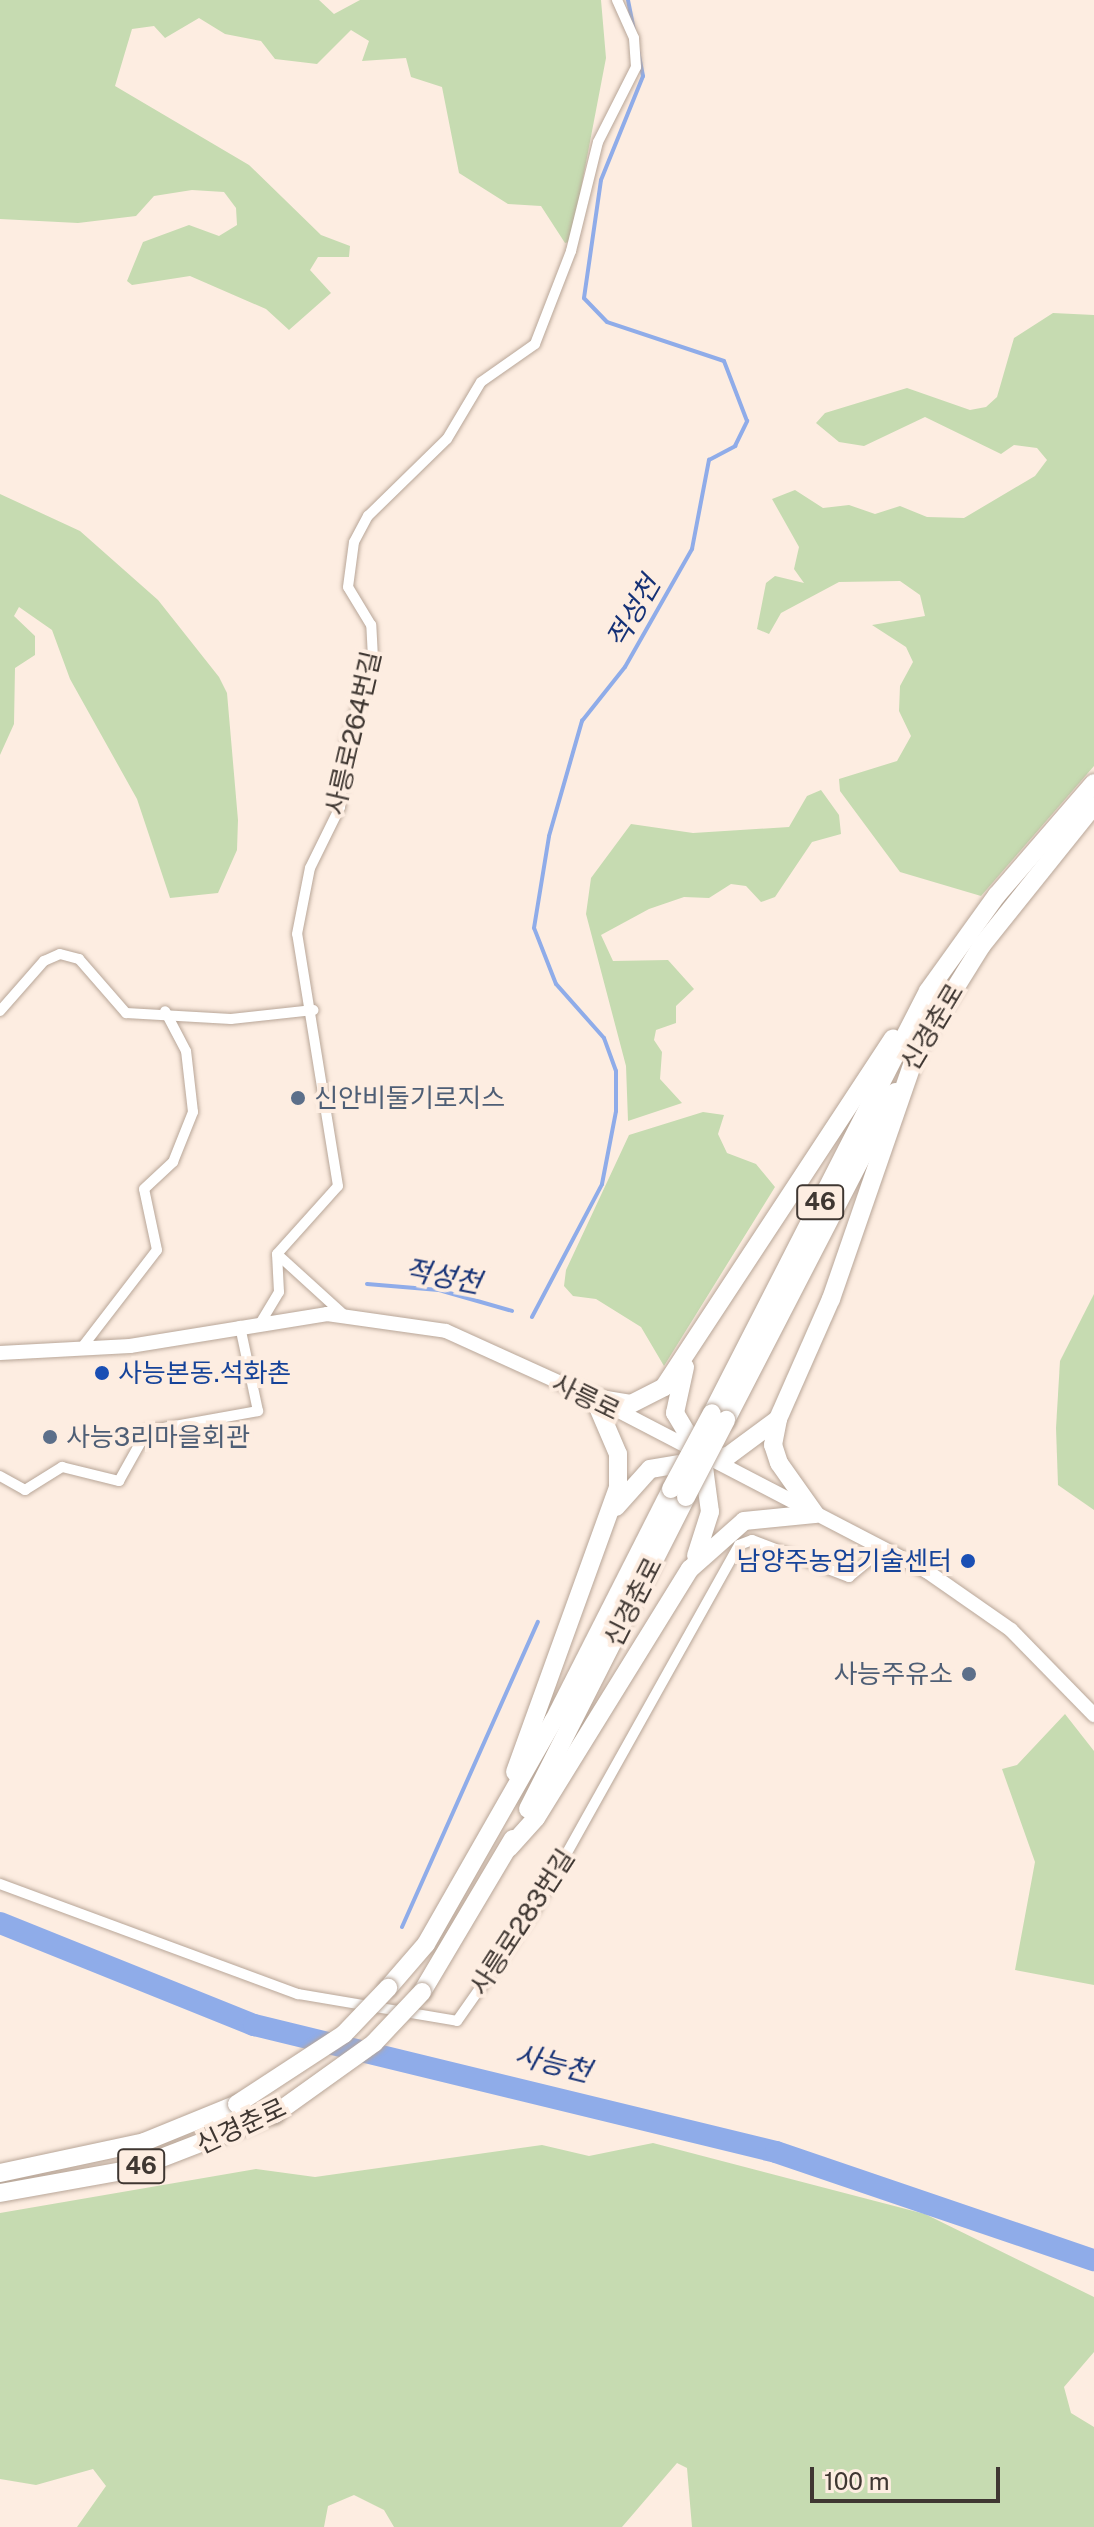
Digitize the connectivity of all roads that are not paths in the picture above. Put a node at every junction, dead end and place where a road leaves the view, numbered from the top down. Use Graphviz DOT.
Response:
graph roads {
  1 [pos="617,0"];
  2 [pos="1094,783"];
  3 [pos="1094,805"];
  4 [pos="928,991"];
  5 [pos="314,1010"];
  6 [pos="0,1011"];
  7 [pos="165,1011"];
  8 [pos="920,1042"];
  9 [pos="277,1254"];
  10 [pos="343,1314"];
  11 [pos="261,1322"];
  12 [pos="240,1326"];
  13 [pos="695,1345"];
  14 [pos="80,1350"];
  15 [pos="0,1353"];
  16 [pos="594,1398"];
  17 [pos="719,1416"];
  18 [pos="778,1419"];
  19 [pos="703,1460"];
  20 [pos="0,1476"];
  21 [pos="678,1493"];
  22 [pos="815,1514"];
  23 [pos="608,1519"];
  24 [pos="884,1548"];
  25 [pos="690,1569"];
  26 [pos="1094,1715"];
  27 [pos="508,1798"];
  28 [pos="509,1848"];
  29 [pos="0,1884"];
  30 [pos="0,2173"];
  31 [pos="0,2193"];
  1 -- 5 [label="street, 사릉로264번길"];
  2 -- 4 [label="highway, 신경춘로 / 46"];
  3 -- 8 [label="highway, 신경춘로 / 46"];
  4 -- 13 [label="highway"];
  4 -- 17 [label="highway, 신경춘로 / 46"];
  5 -- 7 [label="street"];
  5 -- 9 [label="street, 사릉로264번길"];
  6 -- 7 [label="street"];
  7 -- 14 [label="street"];
  8 -- 17 [label="highway, 신경춘로 / 46"];
  8 -- 18 [label="highway"];
  9 -- 10 [label="street"];
  9 -- 11 [label="street"];
  10 -- 11 [label="street, 사릉로"];
  10 -- 16 [label="street, 사릉로"];
  11 -- 12 [label="street, 사릉로"];
  12 -- 14 [label="street, 사릉로"];
  12 -- 20 [label="street"];
  13 -- 16 [label="highway"];
  13 -- 19 [label="highway"];
  14 -- 15 [label="street, 사릉로"];
  16 -- 19 [label="street, 사릉로"];
  16 -- 23 [label="highway"];
  17 -- 21 [label="highway, 신경춘로 / 46, bridge"];
  18 -- 19 [label="highway"];
  18 -- 22 [label="highway"];
  19 -- 22 [label="street, 사릉로"];
  19 -- 23 [label="highway"];
  19 -- 25 [label="highway"];
  21 -- 27 [label="highway, 신경춘로 / 46"];
  21 -- 28 [label="highway, 신경춘로 / 46"];
  22 -- 24 [label="street, 사릉로"];
  22 -- 25 [label="highway"];
  23 -- 27 [label="highway"];
  24 -- 26 [label="street, 사릉로"];
  24 -- 29 [label="street, 사릉로283번길"];
  25 -- 28 [label="highway"];
  27 -- 30 [label="highway, 신경춘로 / 46, bridge"];
  28 -- 31 [label="highway, 신경춘로 / 46, bridge"];
}
